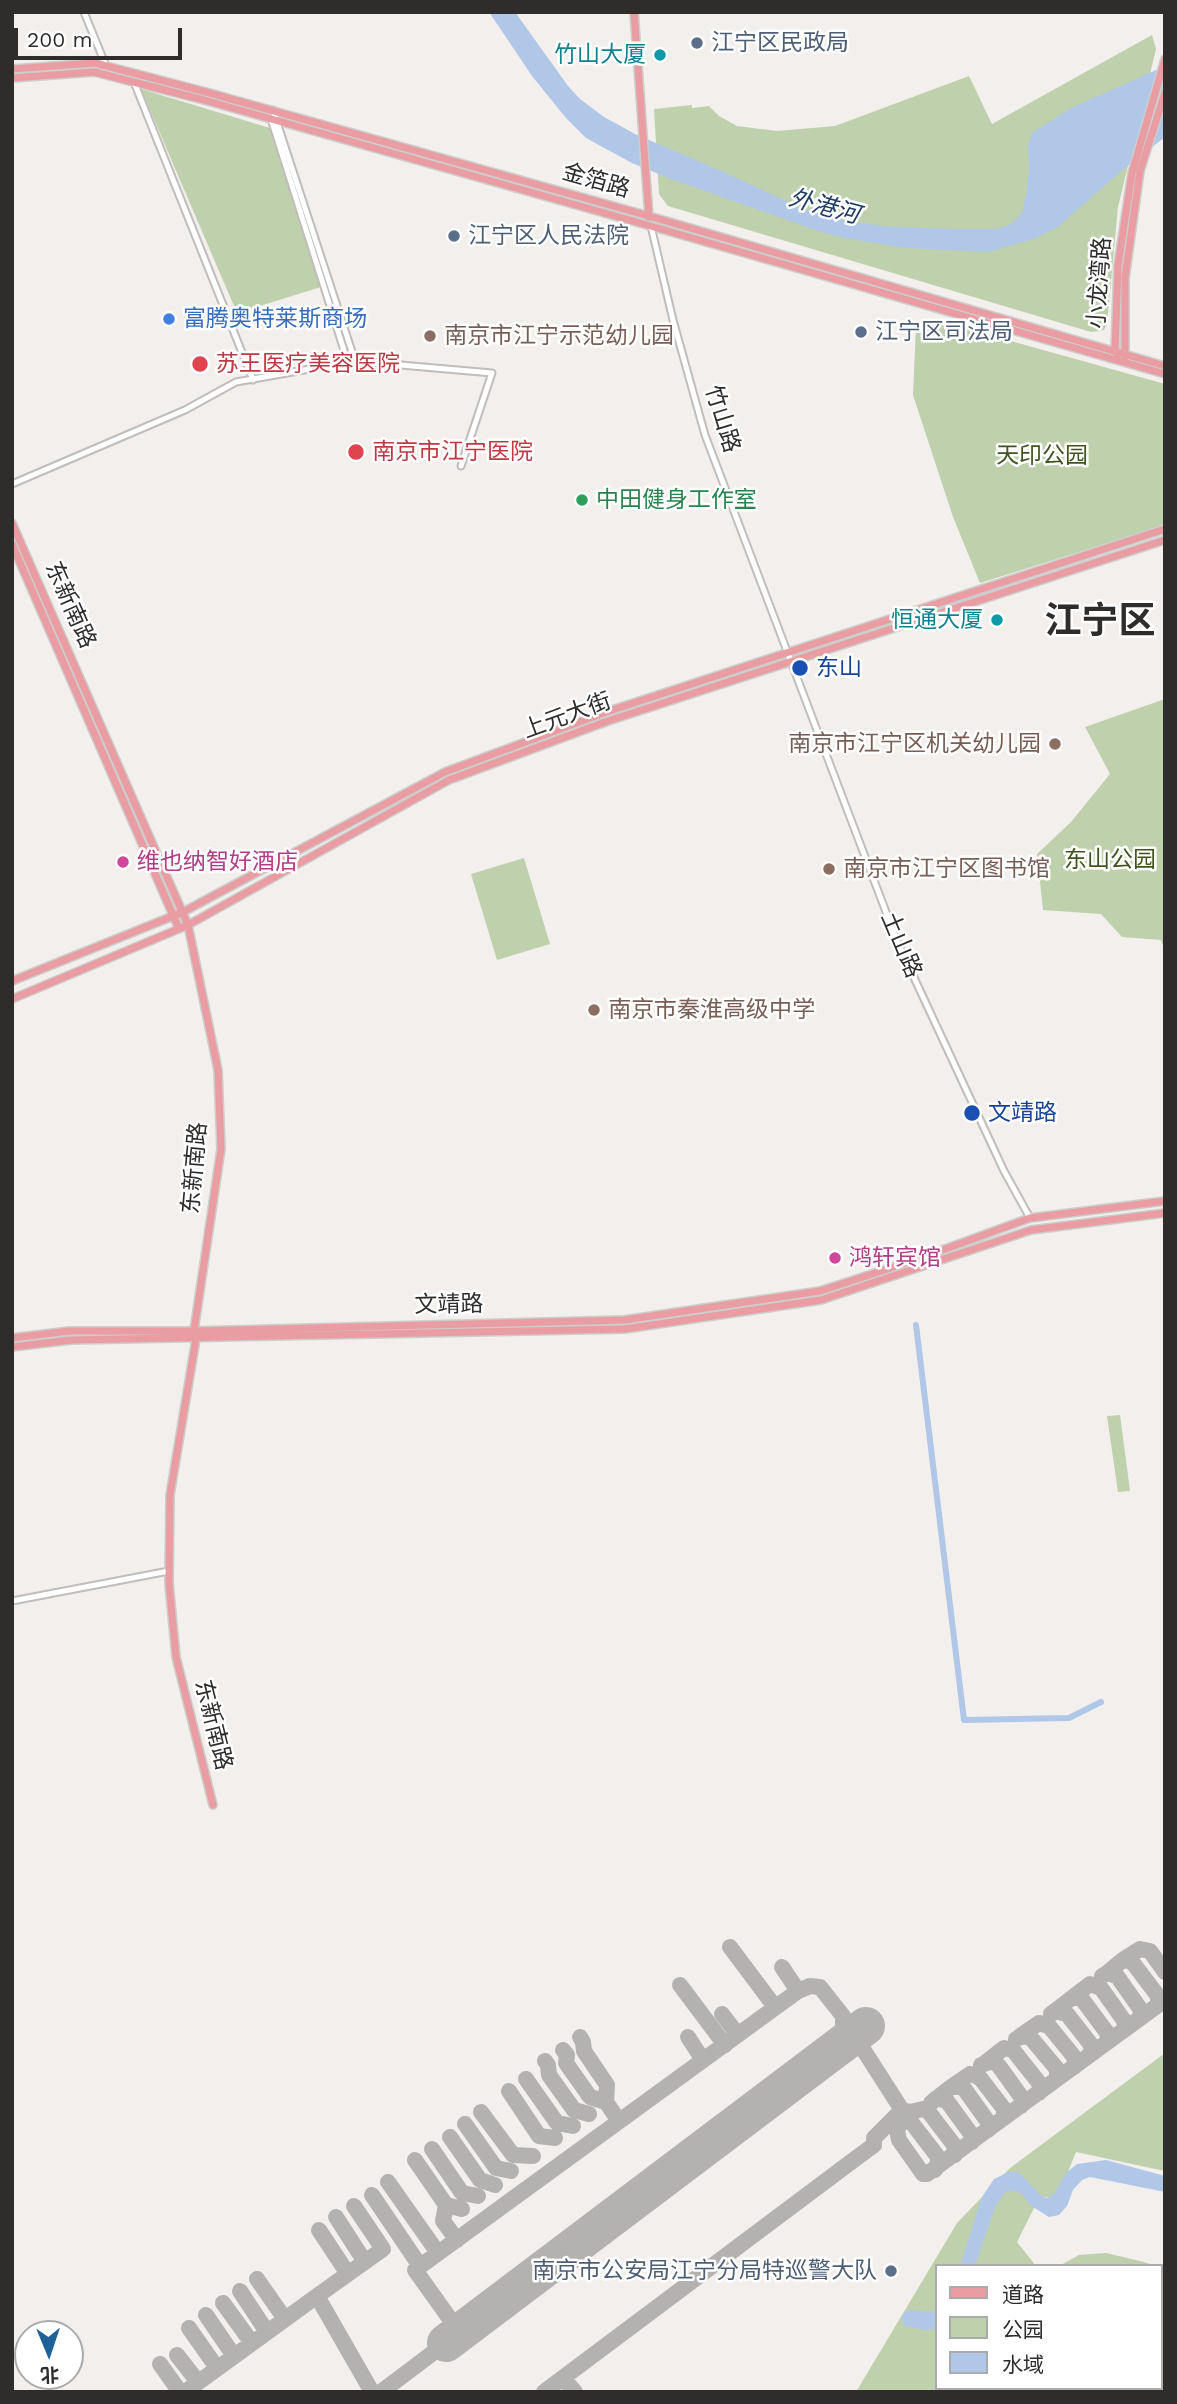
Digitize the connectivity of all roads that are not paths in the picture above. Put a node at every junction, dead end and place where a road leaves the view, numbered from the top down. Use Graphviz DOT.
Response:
graph roads {
  1 [pos="84,12"];
  2 [pos="634,12"];
  3 [pos="1165,59"];
  4 [pos="106,66"];
  5 [pos="12,69"];
  6 [pos="12,78"];
  7 [pos="134,82"];
  8 [pos="1165,93"];
  9 [pos="272,115"];
  10 [pos="1136,172"];
  11 [pos="649,216"];
  12 [pos="651,226"];
  13 [pos="1115,351"];
  14 [pos="1125,358"];
  15 [pos="351,362"];
  16 [pos="1165,366"];
  17 [pos="1165,374"];
  18 [pos="253,380"];
  19 [pos="461,466"];
  20 [pos="12,484"];
  21 [pos="12,523"];
  22 [pos="1165,529"];
  23 [pos="1165,540"];
  24 [pos="12,544"];
  25 [pos="788,652"];
  26 [pos="792,662"];
  27 [pos="183,912"];
  28 [pos="173,916"];
  29 [pos="188,925"];
  30 [pos="179,929"];
  31 [pos="12,981"];
  32 [pos="12,999"];
  33 [pos="1165,1201"];
  34 [pos="1165,1213"];
  35 [pos="1030,1218"];
  36 [pos="195,1335"];
  37 [pos="12,1338"];
  38 [pos="12,1347"];
  39 [pos="169,1571"];
  40 [pos="12,1601"];
  41 [pos="213,1805"];
  1 -- 4 [label="street"];
  2 -- 11 [label="main road, 竹山路"];
  3 -- 10 [label="main road, 小龙湾路"];
  4 -- 5 [label="main road, 金箔路"];
  4 -- 9 [label="main road, 金箔路"];
  6 -- 7 [label="main road, 金箔路"];
  7 -- 9 [label="main road, 金箔路"];
  7 -- 18 [label="street"];
  8 -- 10 [label="main road, 小龙湾路"];
  9 -- 11 [label="main road, 金箔路"];
  9 -- 12 [label="main road, 金箔路"];
  9 -- 15 [label="street"];
  10 -- 13 [label="main road, 小龙湾路"];
  10 -- 14 [label="main road, 小龙湾路"];
  11 -- 12 [label="main road, 竹山路"];
  11 -- 13 [label="main road, 金箔路"];
  12 -- 14 [label="main road, 金箔路"];
  12 -- 25 [label="street, 竹山路"];
  13 -- 14 [label="main road, 金箔路"];
  14 -- 16 [label="main road, 金箔路"];
  14 -- 17 [label="main road, 金箔路"];
  15 -- 18 [label="street"];
  15 -- 19 [label="street"];
  18 -- 20 [label="street"];
  21 -- 27 [label="main road, 东新南路"];
  22 -- 25 [label="main road, 上元大街"];
  23 -- 26 [label="main road, 上元大街"];
  24 -- 28 [label="main road, 东新南路"];
  25 -- 26 [label="street, 竹山路"];
  25 -- 27 [label="main road, 上元大街"];
  26 -- 29 [label="main road, 上元大街"];
  26 -- 35 [label="street, 土山路"];
  27 -- 28 [label="main road, 上元大街"];
  27 -- 29 [label="main road, 东新南路"];
  28 -- 30 [label="main road, 东新南路"];
  28 -- 31 [label="main road, 上元大街"];
  29 -- 30 [label="main road, 上元大街"];
  29 -- 36 [label="main road, 东新南路"];
  30 -- 32 [label="main road, 上元大街"];
  33 -- 35 [label="main road, 文靖路"];
  34 -- 36 [label="main road, 文靖路"];
  35 -- 36 [label="main road, 文靖路"];
  36 -- 37 [label="main road, 文靖路"];
  36 -- 38 [label="main road, 文靖路"];
  36 -- 39 [label="main road, 东新南路"];
  39 -- 40 [label="street"];
  39 -- 41 [label="main road, 东新南路"];
}
